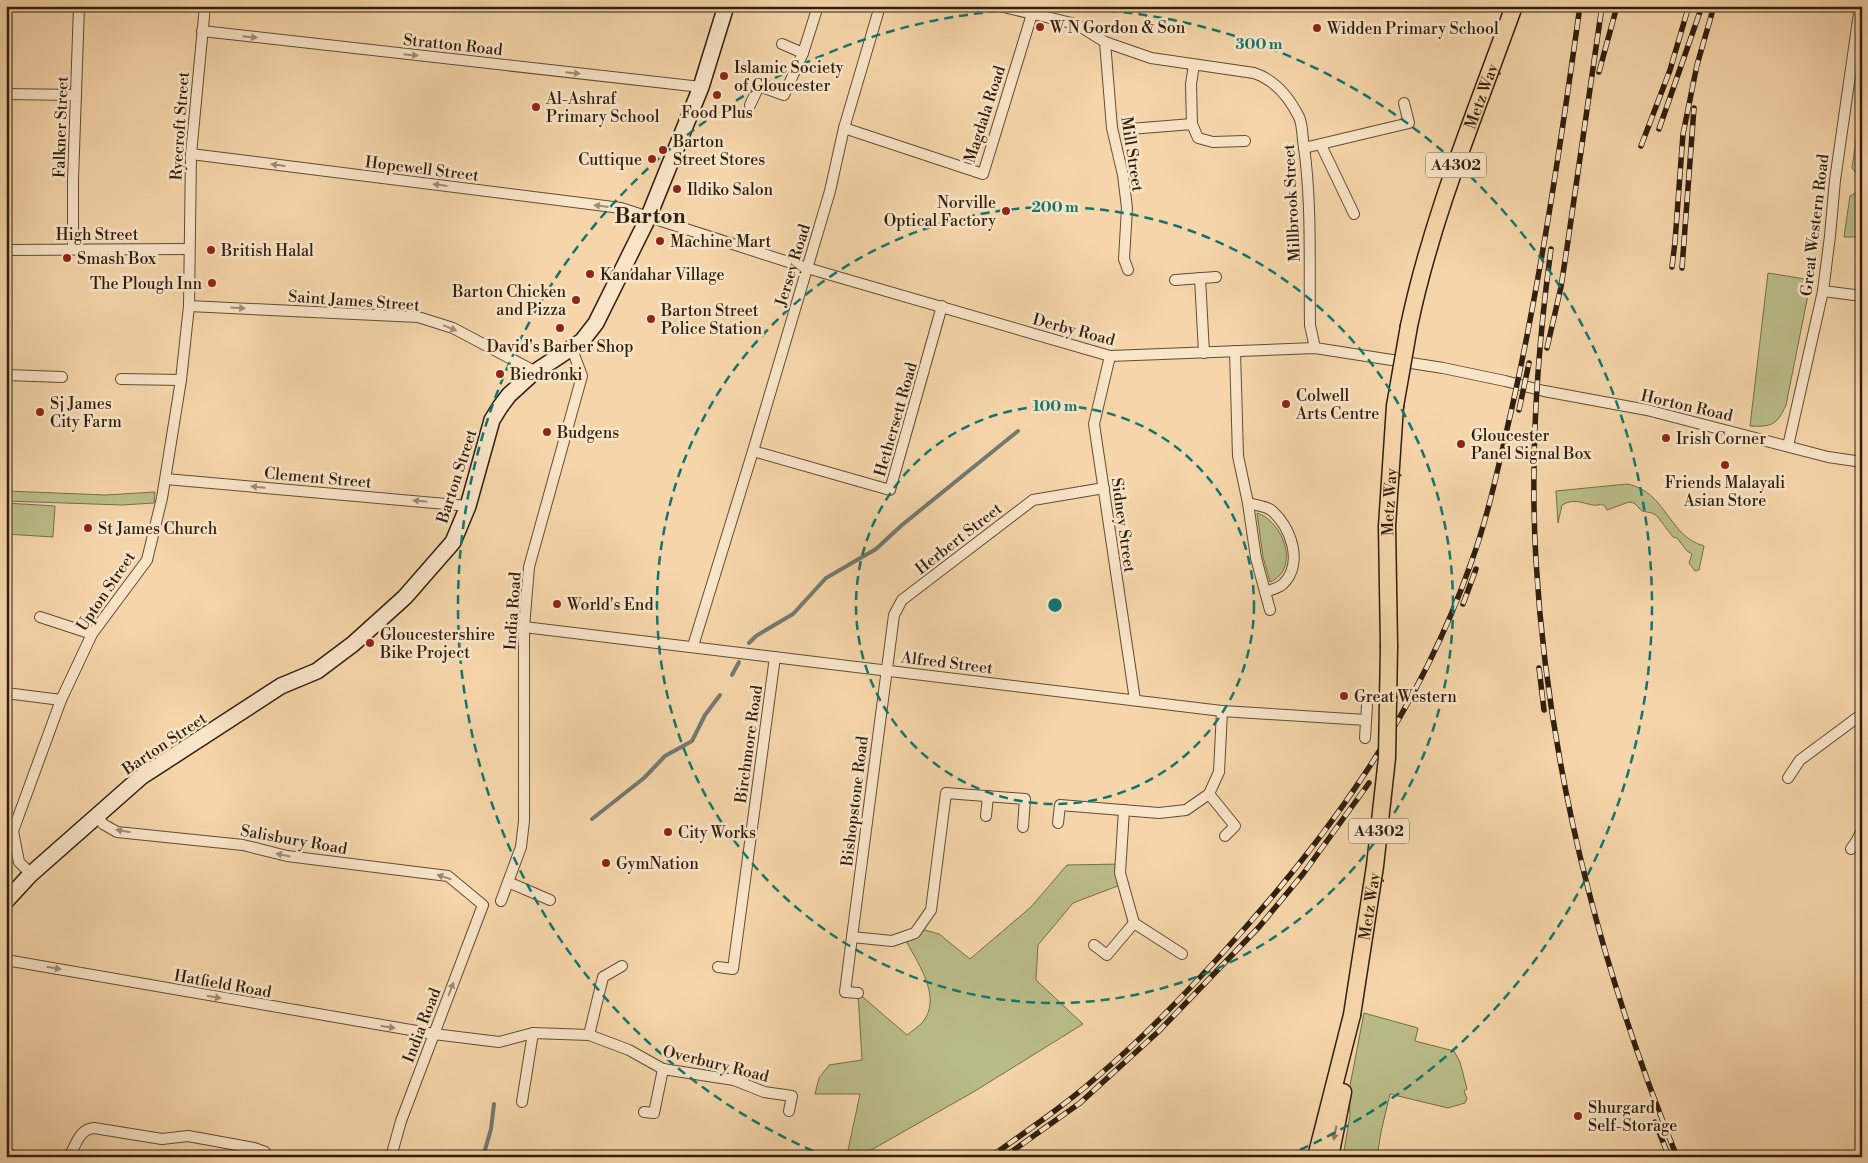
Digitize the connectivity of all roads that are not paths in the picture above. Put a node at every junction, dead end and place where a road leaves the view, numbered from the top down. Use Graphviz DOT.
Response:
graph roads {
  1 [pos="79,6"];
  2 [pos="205,6"];
  3 [pos="726,6"];
  4 [pos="818,6"];
  5 [pos="880,6"];
  6 [pos="999,6"];
  7 [pos="1514,6"];
  8 [pos="1860,6"];
  9 [pos="1032,14"];
  10 [pos="202,31"];
  11 [pos="1105,42"];
  12 [pos="782,44"];
  13 [pos="803,53"];
  14 [pos="1194,65"];
  15 [pos="701,87"];
  16 [pos="6,94"];
  17 [pos="76,95"];
  18 [pos="1404,103"];
  19 [pos="750,104"];
  20 [pos="1192,124"];
  21 [pos="844,128"];
  22 [pos="1130,129"];
  23 [pos="1245,141"];
  24 [pos="1321,145"];
  25 [pos="1304,148"];
  26 [pos="191,154"];
  27 [pos="1354,214"];
  28 [pos="648,218"];
  29 [pos="188,249"];
  30 [pos="6,250"];
  31 [pos="73,250"];
  32 [pos="807,268"];
  33 [pos="1128,270"];
  34 [pos="1216,277"];
  35 [pos="1200,278"];
  36 [pos="1175,280"];
  37 [pos="1823,292"];
  38 [pos="1862,296"];
  39 [pos="189,306"];
  40 [pos="942,306"];
  41 [pos="1315,348"];
  42 [pos="572,349"];
  43 [pos="1235,351"];
  44 [pos="1204,352"];
  45 [pos="1110,356"];
  46 [pos="536,372"];
  47 [pos="6,375"];
  48 [pos="62,377"];
  49 [pos="121,379"];
  50 [pos="181,380"];
  51 [pos="1505,380"];
  52 [pos="1788,446"];
  53 [pos="753,451"];
  54 [pos="1862,462"];
  55 [pos="166,479"];
  56 [pos="1104,488"];
  57 [pos="1248,503"];
  58 [pos="468,506"];
  59 [pos="1265,592"];
  60 [pos="1270,610"];
  61 [pos="40,616"];
  62 [pos="524,626"];
  63 [pos="92,634"];
  64 [pos="692,646"];
  65 [pos="775,656"];
  66 [pos="886,669"];
  67 [pos="6,693"];
  68 [pos="61,700"];
  69 [pos="1135,700"];
  70 [pos="1367,705"];
  71 [pos="1222,711"];
  72 [pos="1862,714"];
  73 [pos="1366,720"];
  74 [pos="1365,738"];
  75 [pos="1788,778"];
  76 [pos="1209,794"];
  77 [pos="988,796"];
  78 [pos="1124,810"];
  79 [pos="97,816"];
  80 [pos="986,816"];
  81 [pos="1058,823"];
  82 [pos="1022,827"];
  83 [pos="10,831"];
  84 [pos="1225,836"];
  85 [pos="31,874"];
  86 [pos="508,882"];
  87 [pos="550,900"];
  88 [pos="6,901"];
  89 [pos="501,901"];
  90 [pos="483,905"];
  91 [pos="1134,923"];
  92 [pos="852,937"];
  93 [pos="1094,944"];
  94 [pos="1182,954"];
  95 [pos="6,960"];
  96 [pos="622,966"];
  97 [pos="718,967"];
  98 [pos="858,993"];
  99 [pos="1352,1015"];
  100 [pos="434,1034"];
  101 [pos="533,1034"];
  102 [pos="589,1035"];
  103 [pos="663,1069"];
  104 [pos="522,1102"];
  105 [pos="789,1111"];
  106 [pos="644,1112"];
  107 [pos="6,1153"];
  108 [pos="16,1157"];
  109 [pos="70,1157"];
  110 [pos="268,1157"];
  111 [pos="392,1157"];
  112 [pos="1316,1157"];
  113 [pos="1330,1157"];
  1 -- 17 [label="street, Falkner Street"];
  2 -- 10 [label="street, Ryecroft Street"];
  3 -- 15 [label="main road, Barton Street"];
  4 -- 13 [label="street"];
  5 -- 21 [label="street, Jersey Road"];
  6 -- 9 [label="street, Millbrook Street"];
  7 -- 99 [label="main road, Metz Way / A4302, bridge"];
  8 -- 37 [label="street, Great Western Road"];
  9 -- 11 [label="street, Millbrook Street"];
  9 -- 21 [label="street, Magdala Road"];
  10 -- 15 [label="street, Stratton Road, one-way"];
  10 -- 26 [label="street, Ryecroft Street"];
  11 -- 14 [label="street, Millbrook Street"];
  11 -- 33 [label="street, Mill Street"];
  12 -- 13 [label="street"];
  13 -- 19 [label="street"];
  14 -- 20 [label="street"];
  14 -- 25 [label="street, Millbrook Street"];
  15 -- 28 [label="main road, Barton Street"];
  16 -- 17 [label="street"];
  17 -- 31 [label="street, Falkner Street"];
  18 -- 24 [label="street"];
  20 -- 22 [label="street"];
  20 -- 23 [label="street"];
  21 -- 32 [label="street, Jersey Road"];
  24 -- 25 [label="street"];
  24 -- 27 [label="street, Millbrook Street"];
  25 -- 41 [label="street, Millbrook Street"];
  28 -- 26 [label="street, Hopewell Street, one-way"];
  26 -- 29 [label="street, Ryecroft Street"];
  28 -- 32 [label="street, Derby Road"];
  28 -- 42 [label="main road, Barton Street"];
  29 -- 31 [label="street, High Street"];
  29 -- 39 [label="street, Upton Street"];
  30 -- 31 [label="street, High Street"];
  32 -- 40 [label="street, Derby Road"];
  32 -- 53 [label="street, Jersey Road"];
  34 -- 35 [label="street"];
  35 -- 36 [label="street"];
  35 -- 44 [label="street"];
  37 -- 38 [label="street"];
  37 -- 52 [label="street, Great Western Road"];
  39 -- 46 [label="street, Saint James Street, one-way"];
  39 -- 50 [label="street, Upton Street"];
  40 -- 45 [label="street, Derby Road"];
  40 -- 53 [label="street, Hethersett Road"];
  41 -- 43 [label="street, Derby Road"];
  41 -- 51 [label="street, Derby Road"];
  42 -- 46 [label="main road, Barton Street"];
  42 -- 62 [label="street, India Road"];
  43 -- 44 [label="street, Derby Road"];
  43 -- 57 [label="street"];
  44 -- 45 [label="street, Derby Road"];
  45 -- 56 [label="street, Sidney Street"];
  46 -- 58 [label="main road, Barton Street"];
  47 -- 48 [label="street"];
  49 -- 50 [label="street"];
  50 -- 55 [label="street, Upton Street"];
  51 -- 52 [label="street, Horton Road"];
  52 -- 54 [label="street, Horton Road"];
  53 -- 64 [label="street, Jersey Road"];
  58 -- 55 [label="street, Clement Street, one-way"];
  55 -- 63 [label="street, Upton Street"];
  56 -- 66 [label="street, Herbert Street"];
  56 -- 69 [label="street, Sidney Street"];
  57 -- 59 [label="street"];
  57 -- 59 [label="street"];
  58 -- 79 [label="main road, Barton Street"];
  59 -- 60 [label="street"];
  61 -- 63 [label="street"];
  62 -- 64 [label="street, Alfred Street"];
  62 -- 86 [label="street, India Road"];
  63 -- 68 [label="street, Upton Street"];
  64 -- 65 [label="street, Alfred Street"];
  65 -- 66 [label="street, Alfred Street"];
  65 -- 97 [label="street, Birchmore Road"];
  66 -- 69 [label="street, Alfred Street"];
  66 -- 92 [label="street, Bishopstone Road"];
  67 -- 68 [label="street"];
  68 -- 83 [label="street, Upton Street"];
  69 -- 71 [label="street, Alfred Street"];
  70 -- 73 [label="street"];
  71 -- 73 [label="street, Alfred Street"];
  71 -- 76 [label="street"];
  72 -- 75 [label="street"];
  73 -- 74 [label="street"];
  76 -- 78 [label="street"];
  76 -- 84 [label="street"];
  77 -- 80 [label="street"];
  77 -- 82 [label="street"];
  77 -- 92 [label="street"];
  78 -- 81 [label="street"];
  78 -- 91 [label="street"];
  79 -- 85 [label="main road, Barton Street"];
  90 -- 79 [label="street, Salisbury Road, one-way"];
  83 -- 85 [label="street, Upton Street"];
  85 -- 88 [label="main road, Barton Street"];
  86 -- 87 [label="street"];
  86 -- 89 [label="street, India Road"];
  100 -- 90 [label="street, India Road, one-way"];
  91 -- 93 [label="street"];
  91 -- 94 [label="street"];
  92 -- 98 [label="street, Bishopstone Road"];
  95 -- 100 [label="street, Hatfield Road, one-way"];
  96 -- 102 [label="street"];
  99 -- 112 [label="main road, Metz Way / A4302"];
  99 -- 113 [label="main road, Metz Way / A4302, one-way"];
  100 -- 101 [label="street, Overbury Road"];
  100 -- 111 [label="street, India Road"];
  101 -- 102 [label="street, Overbury Road"];
  101 -- 104 [label="street"];
  102 -- 103 [label="street, Overbury Road"];
  103 -- 105 [label="street, Overbury Road"];
  103 -- 106 [label="street"];
  107 -- 108 [label="street"];
  109 -- 110 [label="street"];
}
